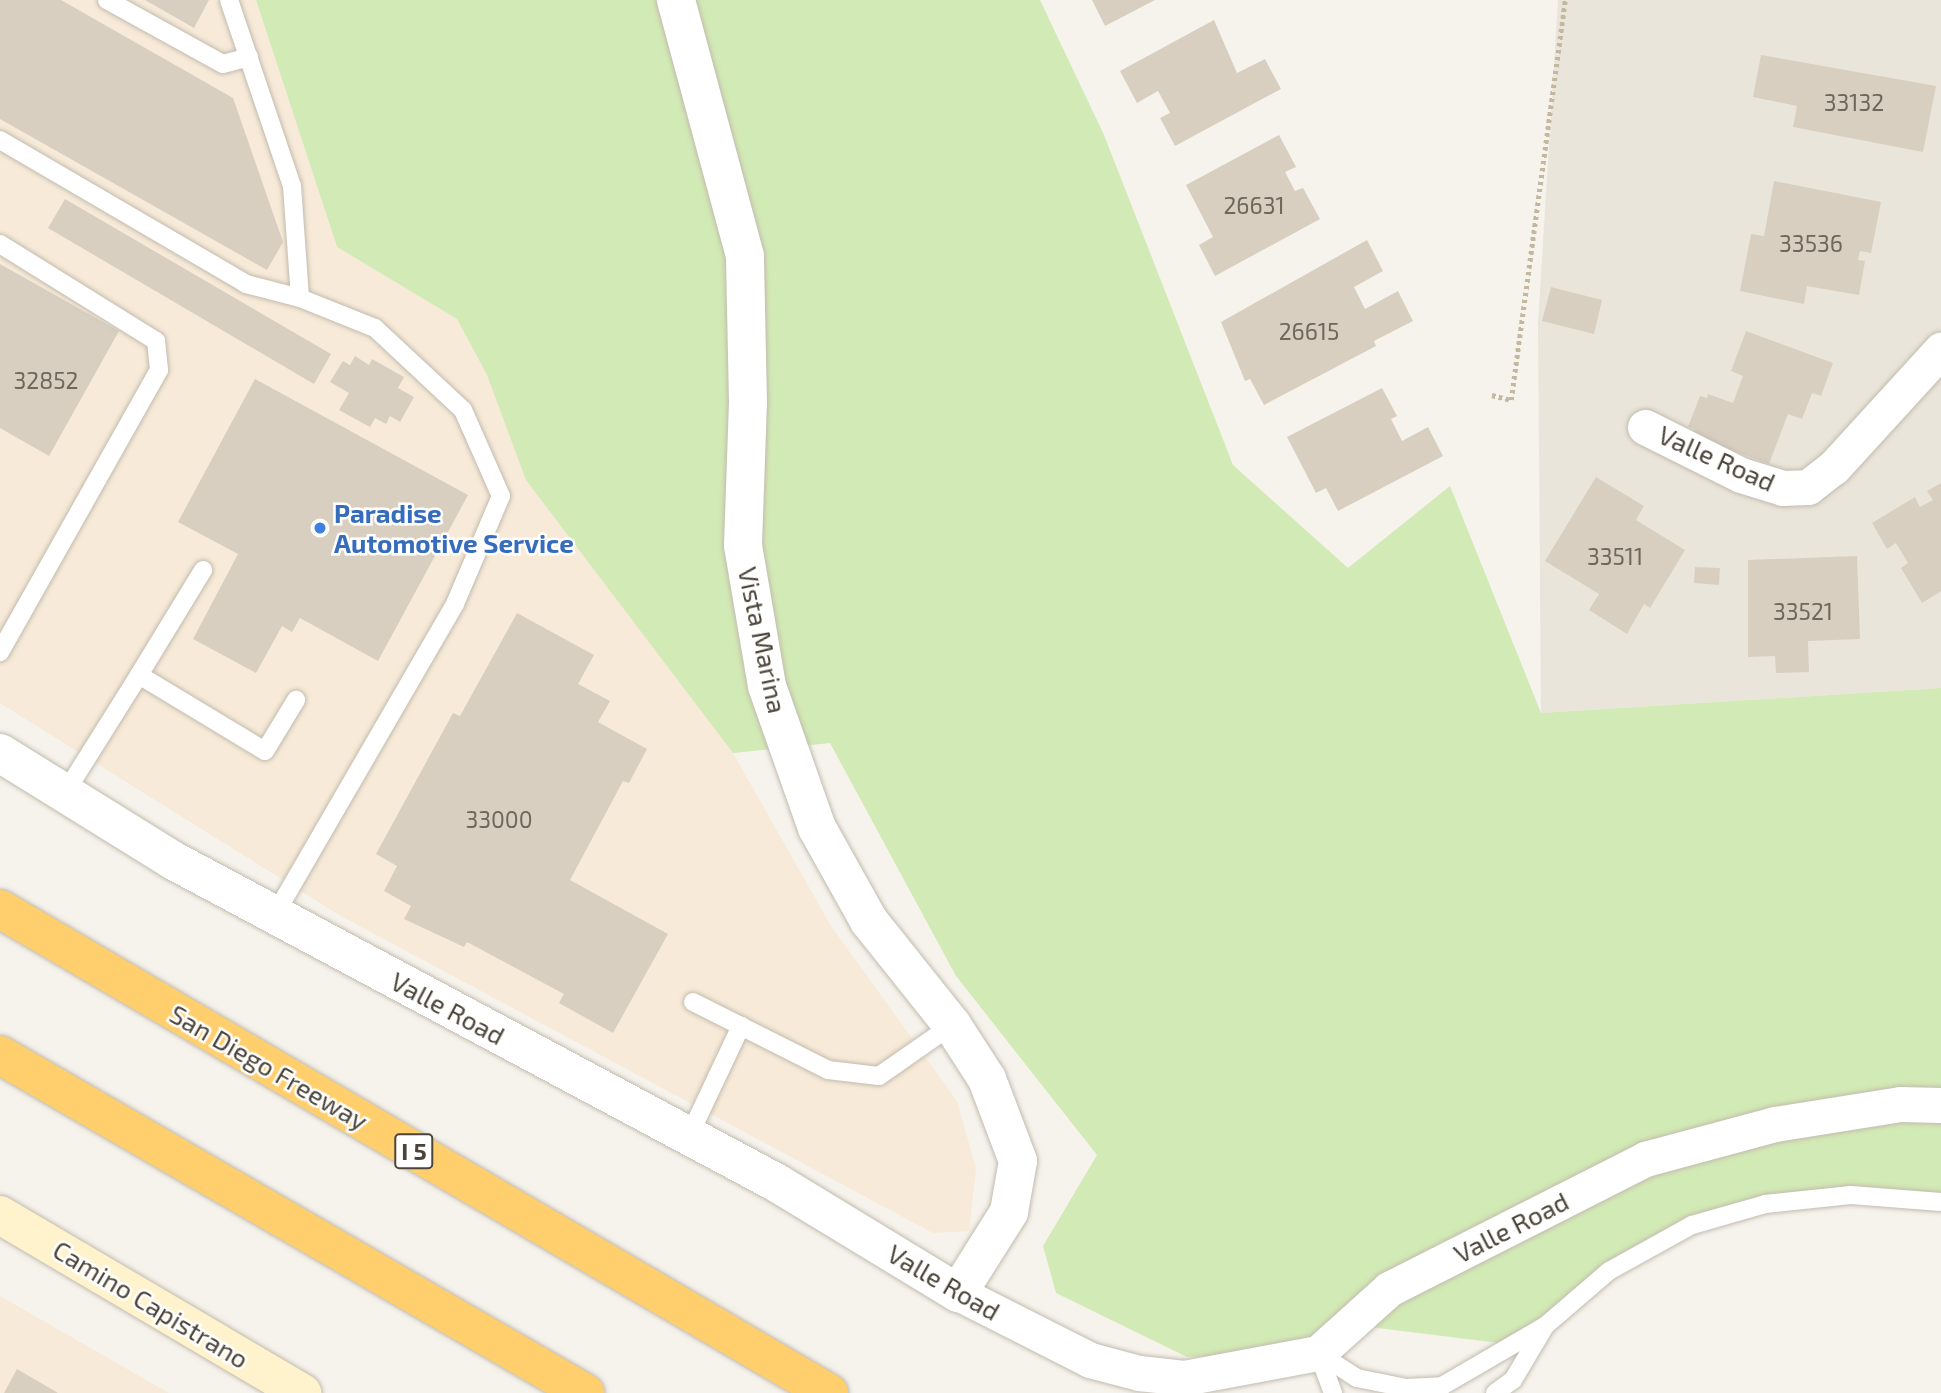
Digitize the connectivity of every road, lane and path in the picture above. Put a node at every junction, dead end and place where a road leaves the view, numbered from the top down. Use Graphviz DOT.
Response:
graph roads {
  1 [pos="107,0"];
  2 [pos="229,0"];
  3 [pos="676,0"];
  4 [pos="1565,0"];
  5 [pos="249,57"];
  6 [pos="0,140"];
  7 [pos="0,244"];
  8 [pos="300,298"];
  9 [pos="1941,350"];
  10 [pos="1492,395"];
  11 [pos="1645,427"];
  12 [pos="203,570"];
  13 [pos="2,646"];
  14 [pos="139,675"];
  15 [pos="296,700"];
  16 [pos="0,753"];
  17 [pos="65,793"];
  18 [pos="0,909"];
  19 [pos="274,916"];
  20 [pos="693,1002"];
  21 [pos="952,1025"];
  22 [pos="741,1026"];
  23 [pos="0,1055"];
  24 [pos="1941,1105"];
  25 [pos="690,1136"];
  26 [pos="1941,1202"];
  27 [pos="4,1226"];
  28 [pos="958,1293"];
  29 [pos="1545,1326"];
  30 [pos="1318,1353"];
  31 [pos="302,1393"];
  32 [pos="585,1393"];
  33 [pos="829,1393"];
  34 [pos="1333,1393"];
  35 [pos="1496,1393"];
  1 -- 5 [label="lane"];
  2 -- 5 [label="lane"];
  3 -- 21 [label="street, Vista Marina"];
  4 -- 10 [label="path"];
  5 -- 8 [label="lane"];
  6 -- 8 [label="lane"];
  7 -- 13 [label="lane"];
  8 -- 19 [label="lane"];
  9 -- 11 [label="street, Valle Road"];
  12 -- 14 [label="lane"];
  14 -- 15 [label="lane"];
  14 -- 17 [label="lane"];
  16 -- 17 [label="street, Valle Road"];
  17 -- 19 [label="street, Valle Road"];
  18 -- 33 [label="highway, San Diego Freeway / I 5"];
  19 -- 25 [label="street, Valle Road"];
  20 -- 22 [label="lane"];
  21 -- 22 [label="lane"];
  21 -- 28 [label="street, Vista Marina"];
  22 -- 25 [label="lane"];
  23 -- 32 [label="highway"];
  24 -- 30 [label="street, Valle Road"];
  25 -- 28 [label="street, Valle Road"];
  26 -- 29 [label="lane"];
  27 -- 31 [label="main road, Camino Capistrano"];
  28 -- 30 [label="street, Valle Road"];
  29 -- 30 [label="lane"];
  29 -- 35 [label="lane"];
  30 -- 34 [label="lane"];
}
